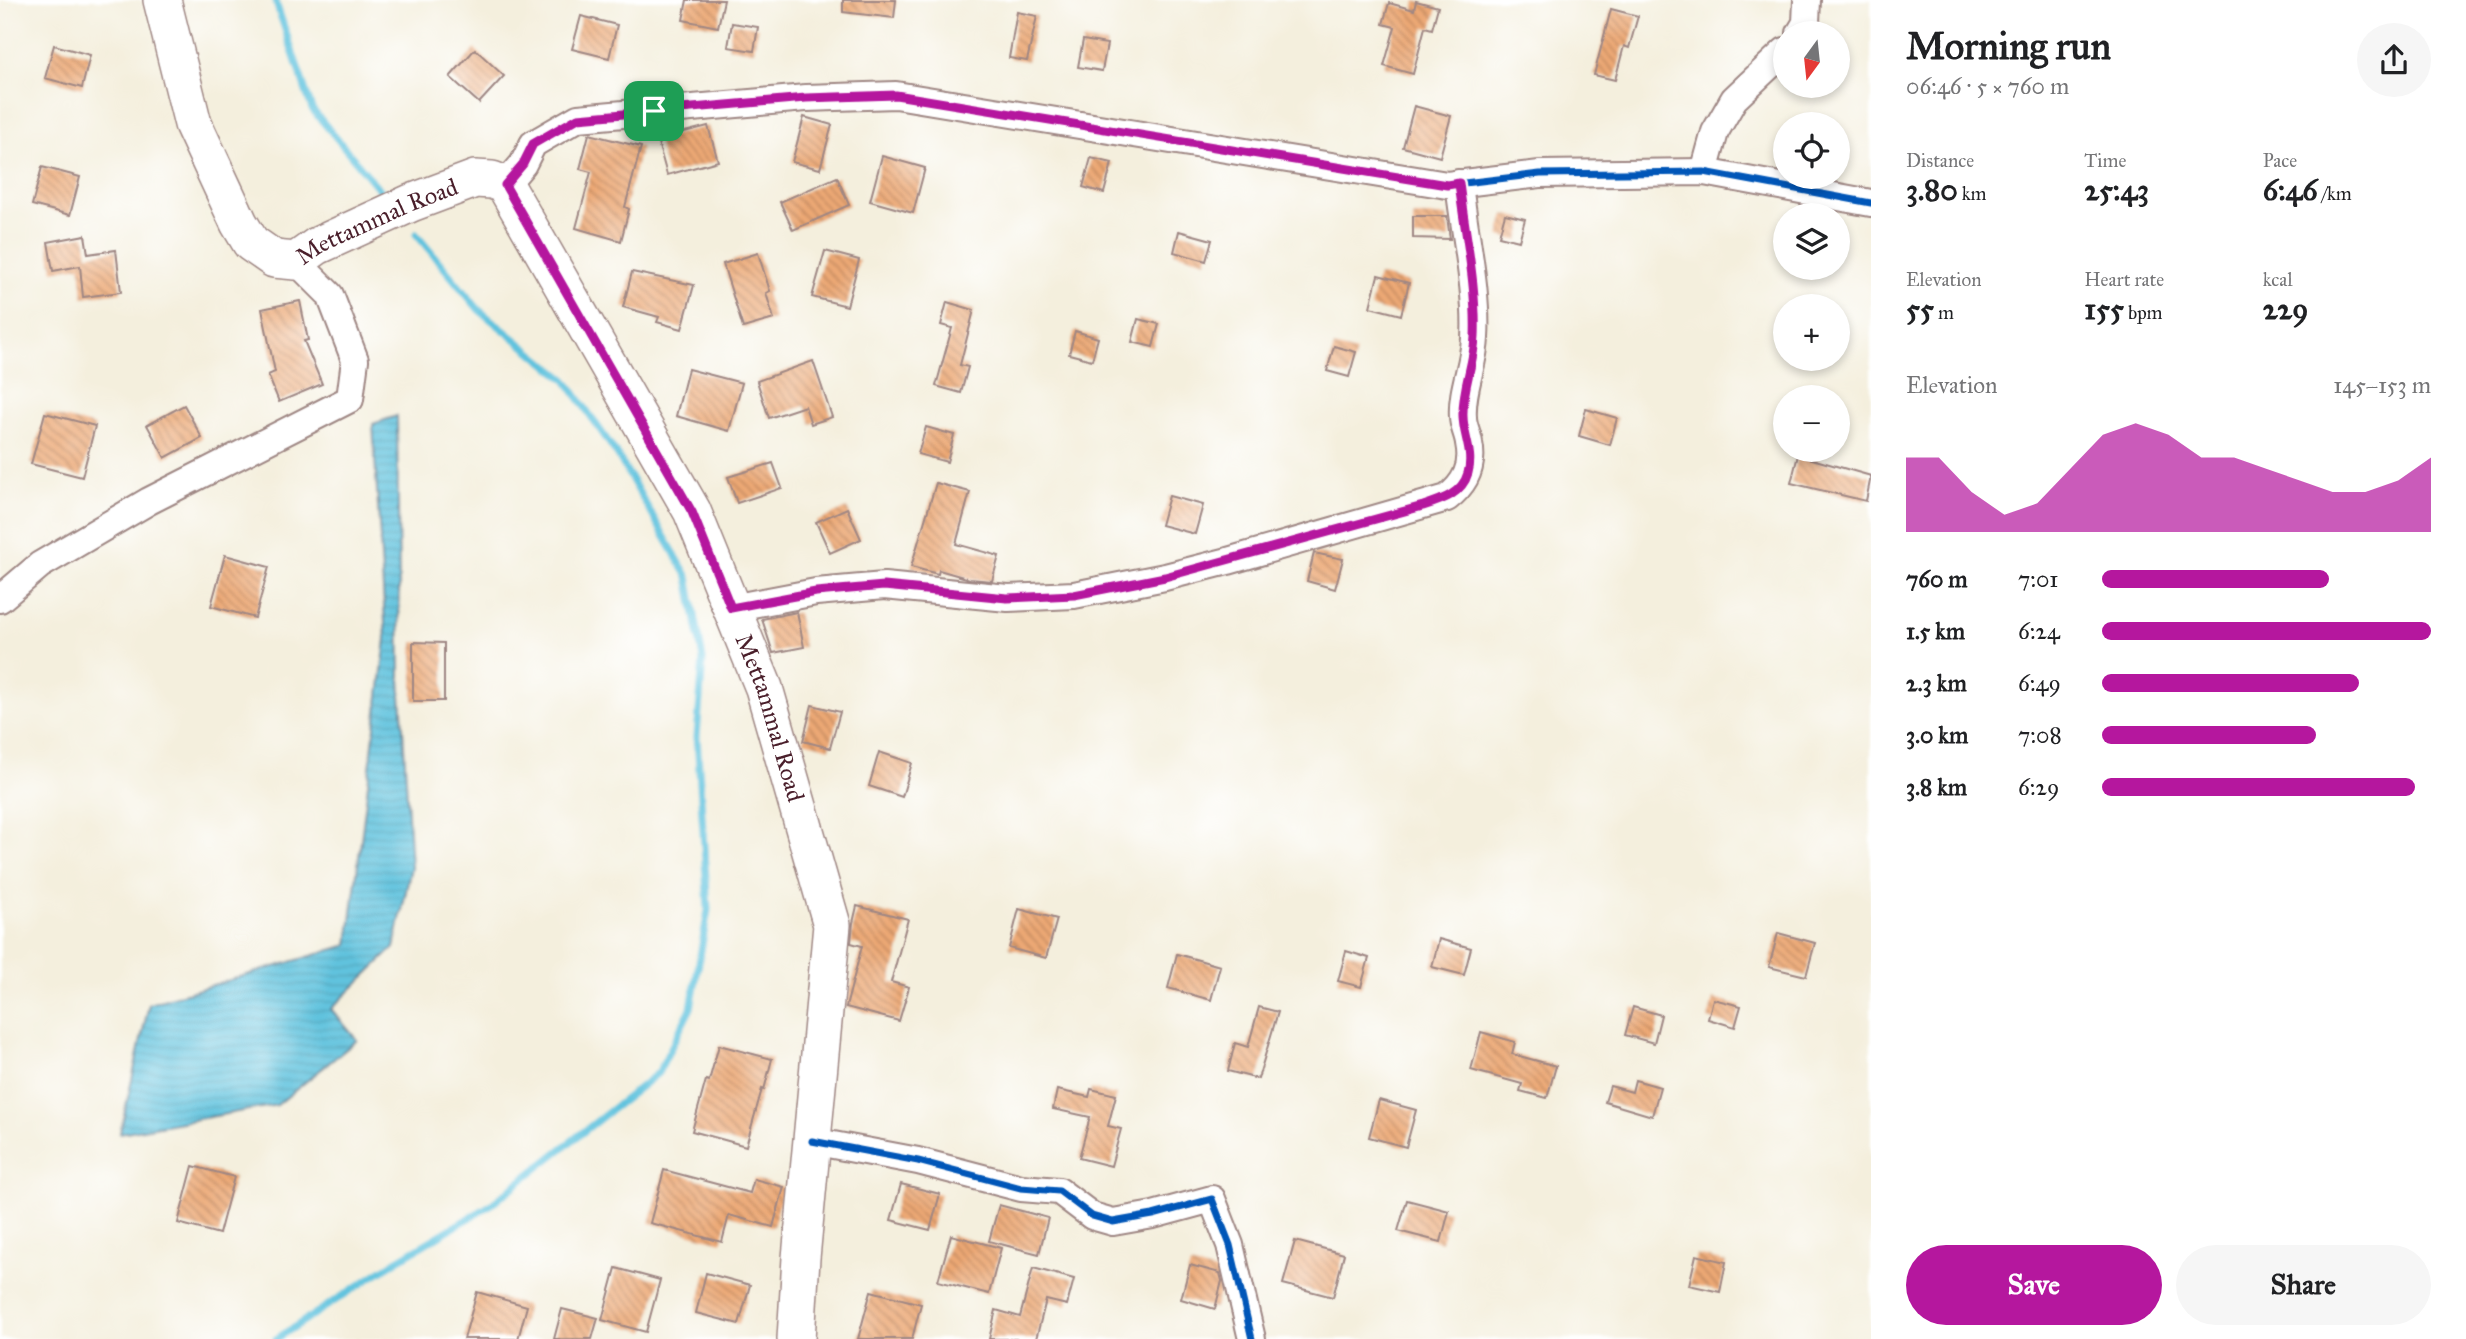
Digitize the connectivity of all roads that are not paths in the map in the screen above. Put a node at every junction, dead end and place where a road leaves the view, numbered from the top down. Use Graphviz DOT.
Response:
graph roads {
  1 [pos="162,0"];
  2 [pos="1807,0"];
  3 [pos="1806,21"];
  4 [pos="1773,62"];
  5 [pos="1704,173"];
  6 [pos="1459,183"];
  7 [pos="505,185"];
  8 [pos="1871,203"];
  9 [pos="296,261"];
  10 [pos="0,599"];
  11 [pos="731,608"];
  12 [pos="812,1142"];
  13 [pos="796,1339"];
  14 [pos="1252,1339"];
  1 -- 9 [label="main road, Mettammal Road"];
  2 -- 3 [label="street"];
  4 -- 5 [label="street"];
  5 -- 6 [label="street"];
  5 -- 8 [label="street"];
  6 -- 7 [label="street"];
  6 -- 11 [label="street"];
  7 -- 9 [label="main road, Mettammal Road"];
  7 -- 11 [label="main road, Mettammal Road"];
  9 -- 10 [label="street"];
  11 -- 12 [label="main road, Mettammal Road"];
  12 -- 13 [label="main road, Mettammal Road"];
  12 -- 14 [label="street"];
}
